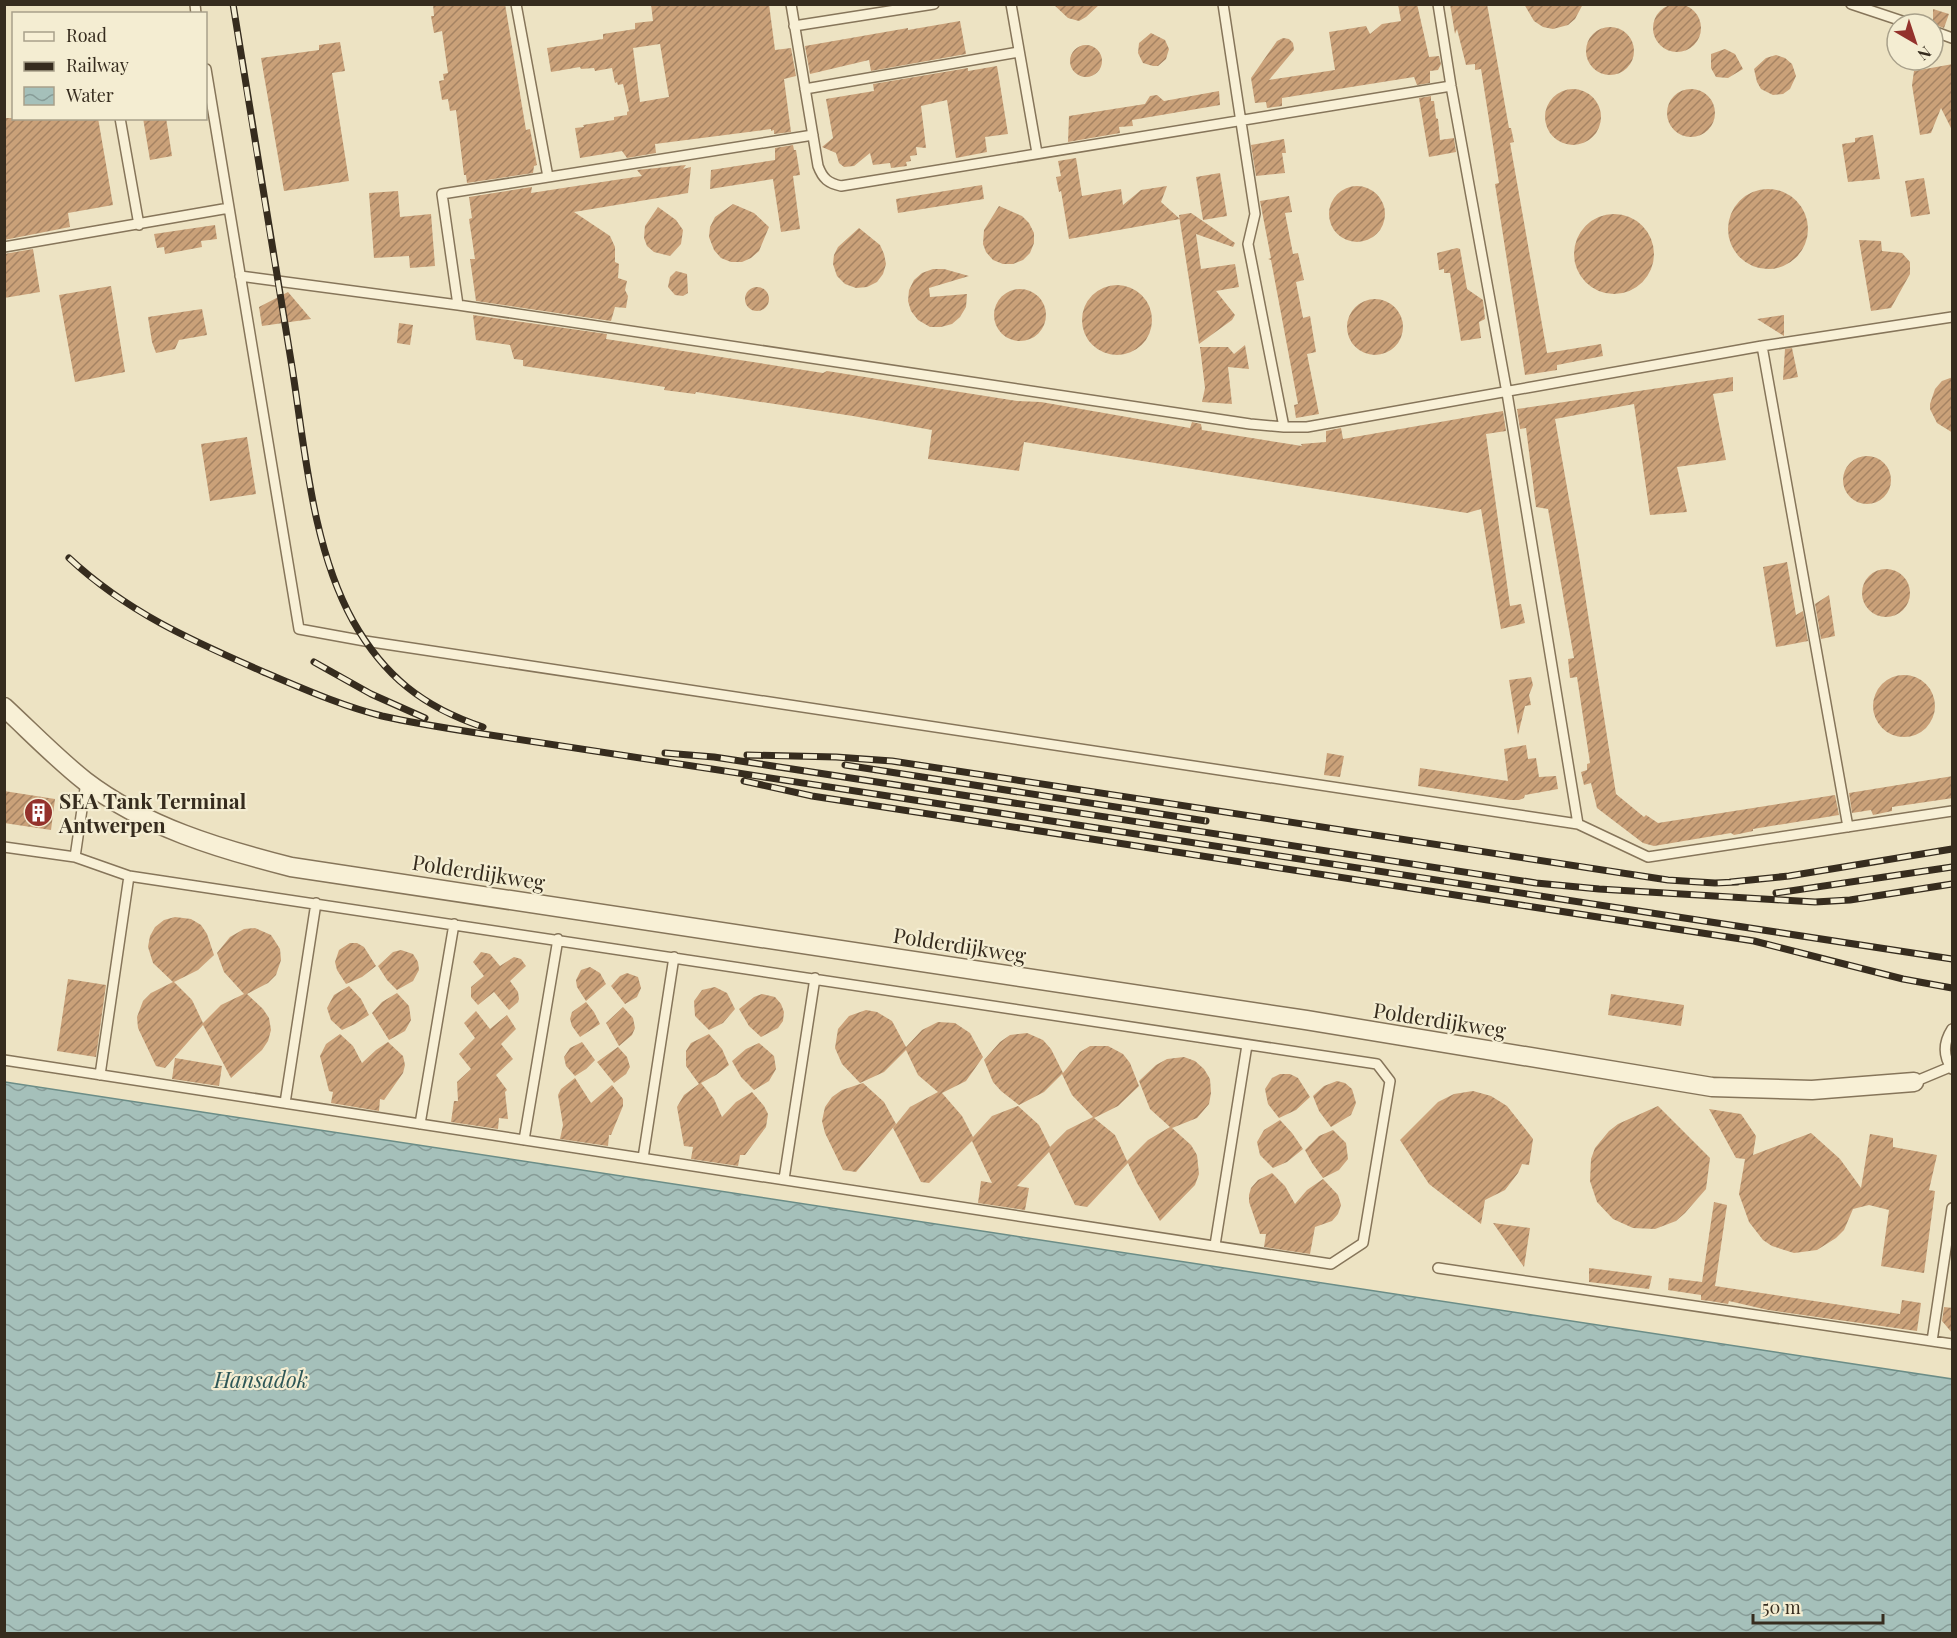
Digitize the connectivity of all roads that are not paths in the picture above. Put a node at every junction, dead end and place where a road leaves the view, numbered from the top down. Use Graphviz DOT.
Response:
graph roads {
  1 [pos="516,4"];
  2 [pos="791,4"];
  3 [pos="934,4"];
  4 [pos="1011,4"];
  5 [pos="1223,4"];
  6 [pos="1438,4"];
  7 [pos="1851,4"];
  8 [pos="1885,15"];
  9 [pos="794,26"];
  10 [pos="1019,52"];
  11 [pos="207,75"];
  12 [pos="1451,86"];
  13 [pos="805,89"];
  14 [pos="120,120"];
  15 [pos="1241,120"];
  16 [pos="813,135"];
  17 [pos="1037,153"];
  18 [pos="548,177"];
  19 [pos="229,208"];
  20 [pos="139,225"];
  21 [pos="4,247"];
  22 [pos="240,276"];
  23 [pos="458,305"];
  24 [pos="1953,317"];
  25 [pos="1762,346"];
  26 [pos="1507,393"];
  27 [pos="1284,427"];
  28 [pos="4,707"];
  29 [pos="86,782"];
  30 [pos="1953,811"];
  31 [pos="1578,824"];
  32 [pos="1848,827"];
  33 [pos="4,848"];
  34 [pos="75,857"];
  35 [pos="129,876"];
  36 [pos="316,903"];
  37 [pos="454,924"];
  38 [pos="558,939"];
  39 [pos="674,957"];
  40 [pos="815,978"];
  41 [pos="1953,1029"];
  42 [pos="1247,1045"];
  43 [pos="4,1060"];
  44 [pos="1952,1068"];
  45 [pos="100,1075"];
  46 [pos="1914,1082"];
  47 [pos="285,1103"];
  48 [pos="420,1124"];
  49 [pos="524,1140"];
  50 [pos="643,1158"];
  51 [pos="784,1179"];
  52 [pos="1953,1208"];
  53 [pos="1215,1245"];
  54 [pos="1438,1268"];
  55 [pos="1932,1341"];
  56 [pos="1953,1344"];
  1 -- 18 [label="lane"];
  2 -- 9 [label="lane"];
  3 -- 9 [label="lane"];
  4 -- 10 [label="lane"];
  5 -- 15 [label="lane"];
  6 -- 12 [label="lane"];
  7 -- 8 [label="lane"];
  9 -- 13 [label="lane"];
  10 -- 13 [label="lane"];
  10 -- 17 [label="lane"];
  11 -- 19 [label="lane"];
  12 -- 15 [label="lane"];
  12 -- 26 [label="lane"];
  13 -- 16 [label="lane"];
  14 -- 20 [label="lane"];
  15 -- 17 [label="lane"];
  15 -- 27 [label="lane"];
  16 -- 17 [label="lane"];
  16 -- 18 [label="lane"];
  18 -- 23 [label="lane"];
  19 -- 20 [label="lane"];
  19 -- 22 [label="lane"];
  20 -- 21 [label="lane"];
  22 -- 23 [label="lane"];
  22 -- 31 [label="lane"];
  23 -- 27 [label="lane"];
  24 -- 25 [label="lane"];
  25 -- 26 [label="lane"];
  25 -- 32 [label="lane"];
  26 -- 27 [label="lane"];
  26 -- 31 [label="lane"];
  28 -- 29 [label="street, Polderdijkweg"];
  29 -- 34 [label="lane"];
  29 -- 46 [label="street, Polderdijkweg"];
  30 -- 32 [label="lane"];
  31 -- 32 [label="lane"];
  33 -- 34 [label="lane"];
  34 -- 35 [label="lane"];
  35 -- 36 [label="lane"];
  35 -- 45 [label="lane"];
  36 -- 37 [label="lane"];
  36 -- 47 [label="lane"];
  37 -- 38 [label="lane"];
  37 -- 48 [label="lane"];
  38 -- 39 [label="lane"];
  38 -- 49 [label="lane"];
  39 -- 40 [label="lane"];
  39 -- 50 [label="lane"];
  40 -- 42 [label="lane"];
  40 -- 51 [label="lane"];
  41 -- 44 [label="lane, Polderdijkweg"];
  42 -- 53 [label="lane"];
  42 -- 53 [label="lane"];
  43 -- 45 [label="lane"];
  44 -- 46 [label="lane, Polderdijkweg"];
  45 -- 47 [label="lane"];
  47 -- 48 [label="lane"];
  48 -- 49 [label="lane"];
  49 -- 50 [label="lane"];
  50 -- 51 [label="lane"];
  51 -- 53 [label="lane"];
  52 -- 55 [label="lane"];
  54 -- 55 [label="lane"];
  55 -- 56 [label="lane"];
}
